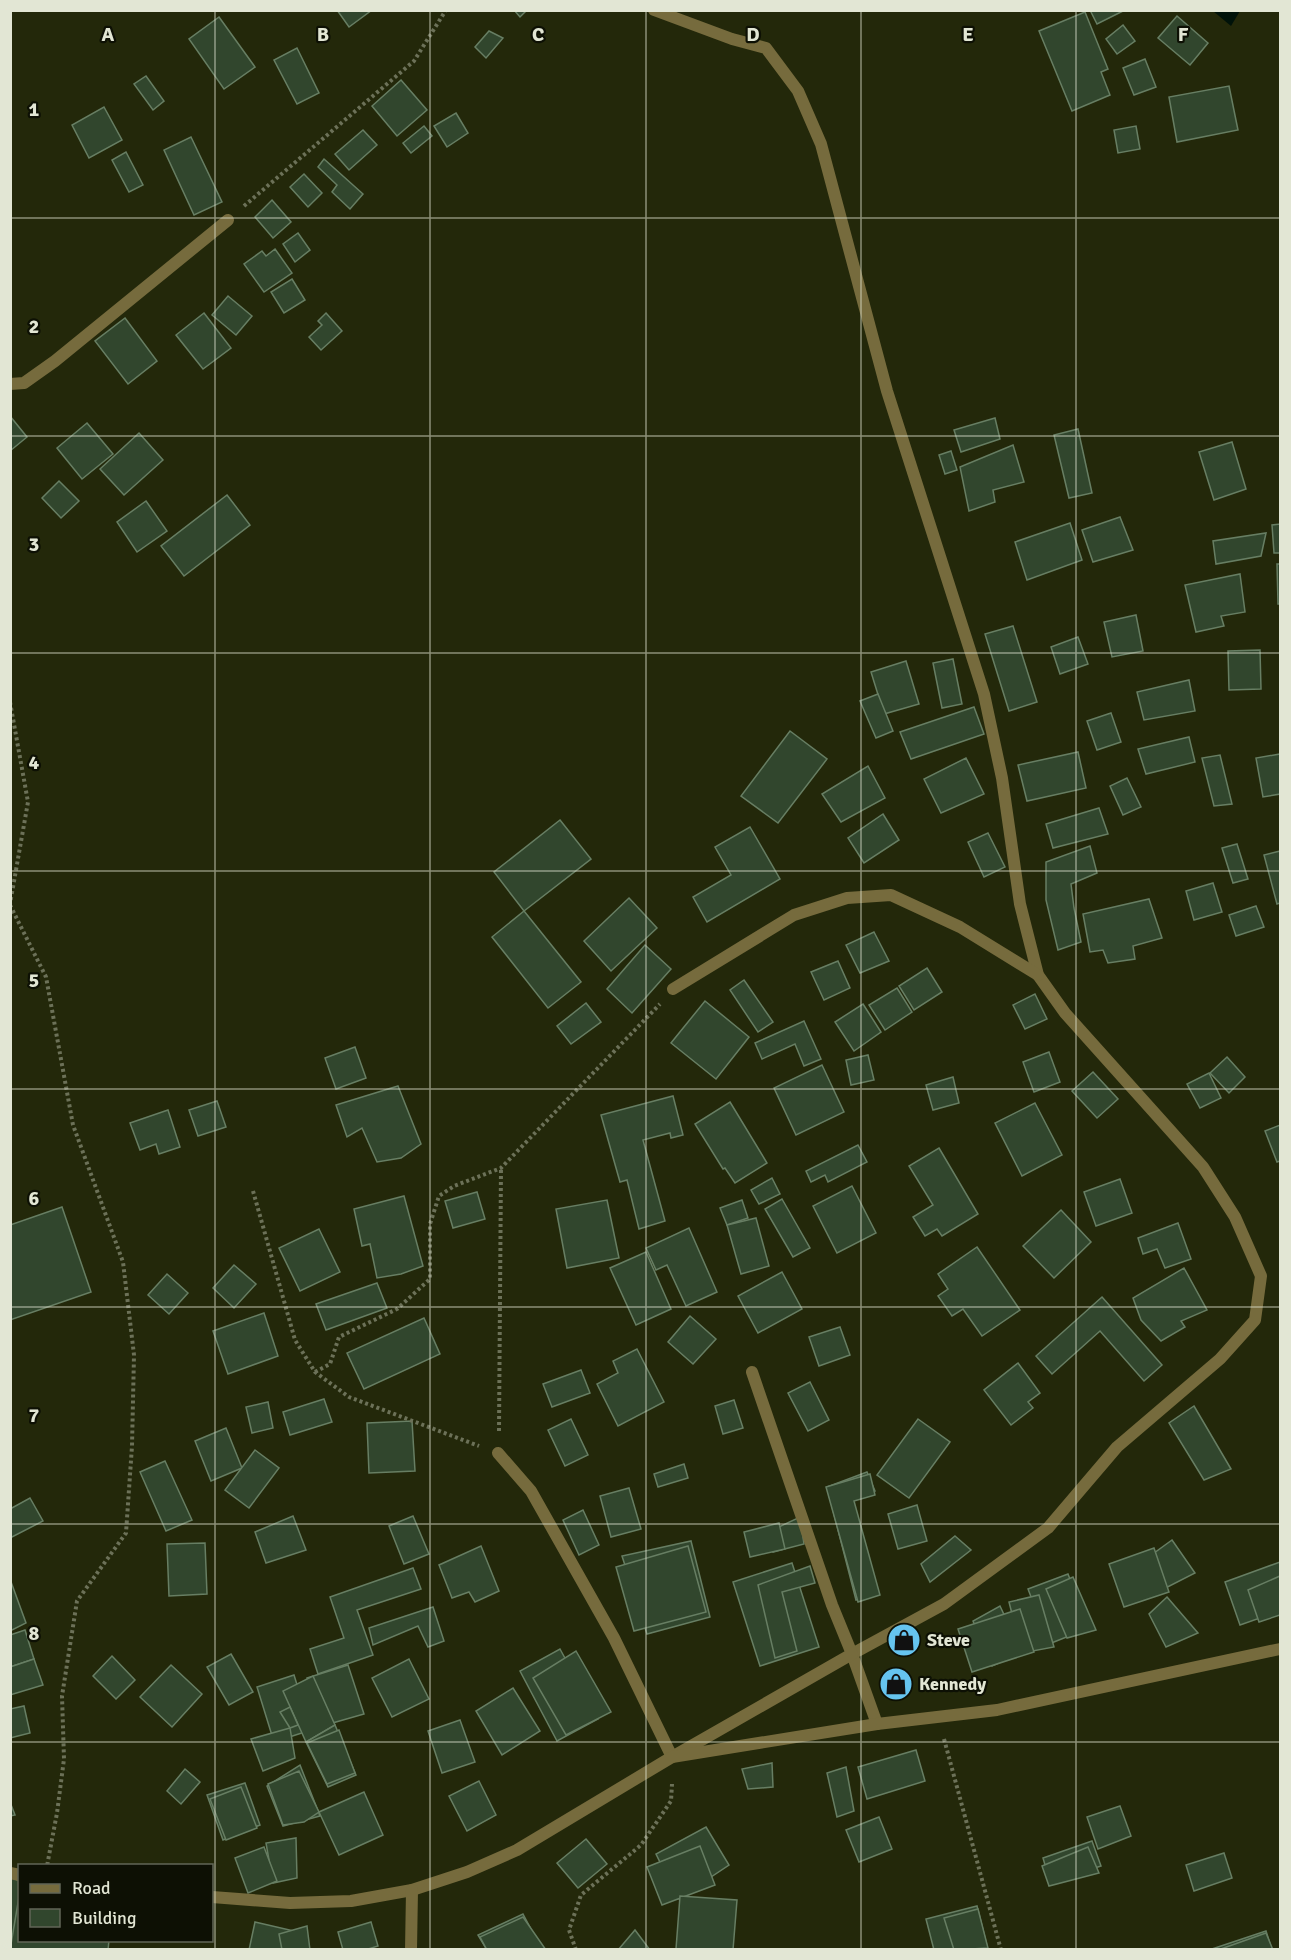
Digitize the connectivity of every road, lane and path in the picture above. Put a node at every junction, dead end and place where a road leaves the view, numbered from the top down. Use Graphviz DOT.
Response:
graph roads {
  1 [pos="446,10"];
  2 [pos="654,10"];
  3 [pos="228,220"];
  4 [pos="10,384"];
  5 [pos="10,702"];
  6 [pos="10,905"];
  7 [pos="1038,975"];
  8 [pos="674,989"];
  9 [pos="501,1168"];
  10 [pos="253,1191"];
  11 [pos="315,1372"];
  12 [pos="752,1372"];
  13 [pos="498,1453"];
  14 [pos="1281,1649"];
  15 [pos="852,1654"];
  16 [pos="939,1717"];
  17 [pos="877,1724"];
  18 [pos="672,1757"];
  19 [pos="47,1864"];
  20 [pos="412,1890"];
  21 [pos="213,1897"];
  22 [pos="411,1950"];
  23 [pos="576,1950"];
  24 [pos="1001,1950"];
  1 -- 3 [label="path"];
  2 -- 7 [label="street"];
  3 -- 4 [label="street"];
  5 -- 6 [label="path"];
  6 -- 19 [label="path"];
  7 -- 8 [label="street"];
  7 -- 15 [label="street"];
  8 -- 9 [label="path"];
  9 -- 11 [label="path"];
  9 -- 13 [label="path"];
  10 -- 11 [label="path"];
  11 -- 13 [label="path"];
  12 -- 15 [label="street"];
  13 -- 18 [label="street"];
  14 -- 16 [label="street"];
  15 -- 17 [label="street"];
  15 -- 18 [label="street"];
  16 -- 17 [label="street"];
  16 -- 24 [label="path"];
  17 -- 18 [label="street"];
  18 -- 20 [label="street"];
  18 -- 23 [label="path"];
  20 -- 21 [label="street"];
  20 -- 22 [label="street"];
}
